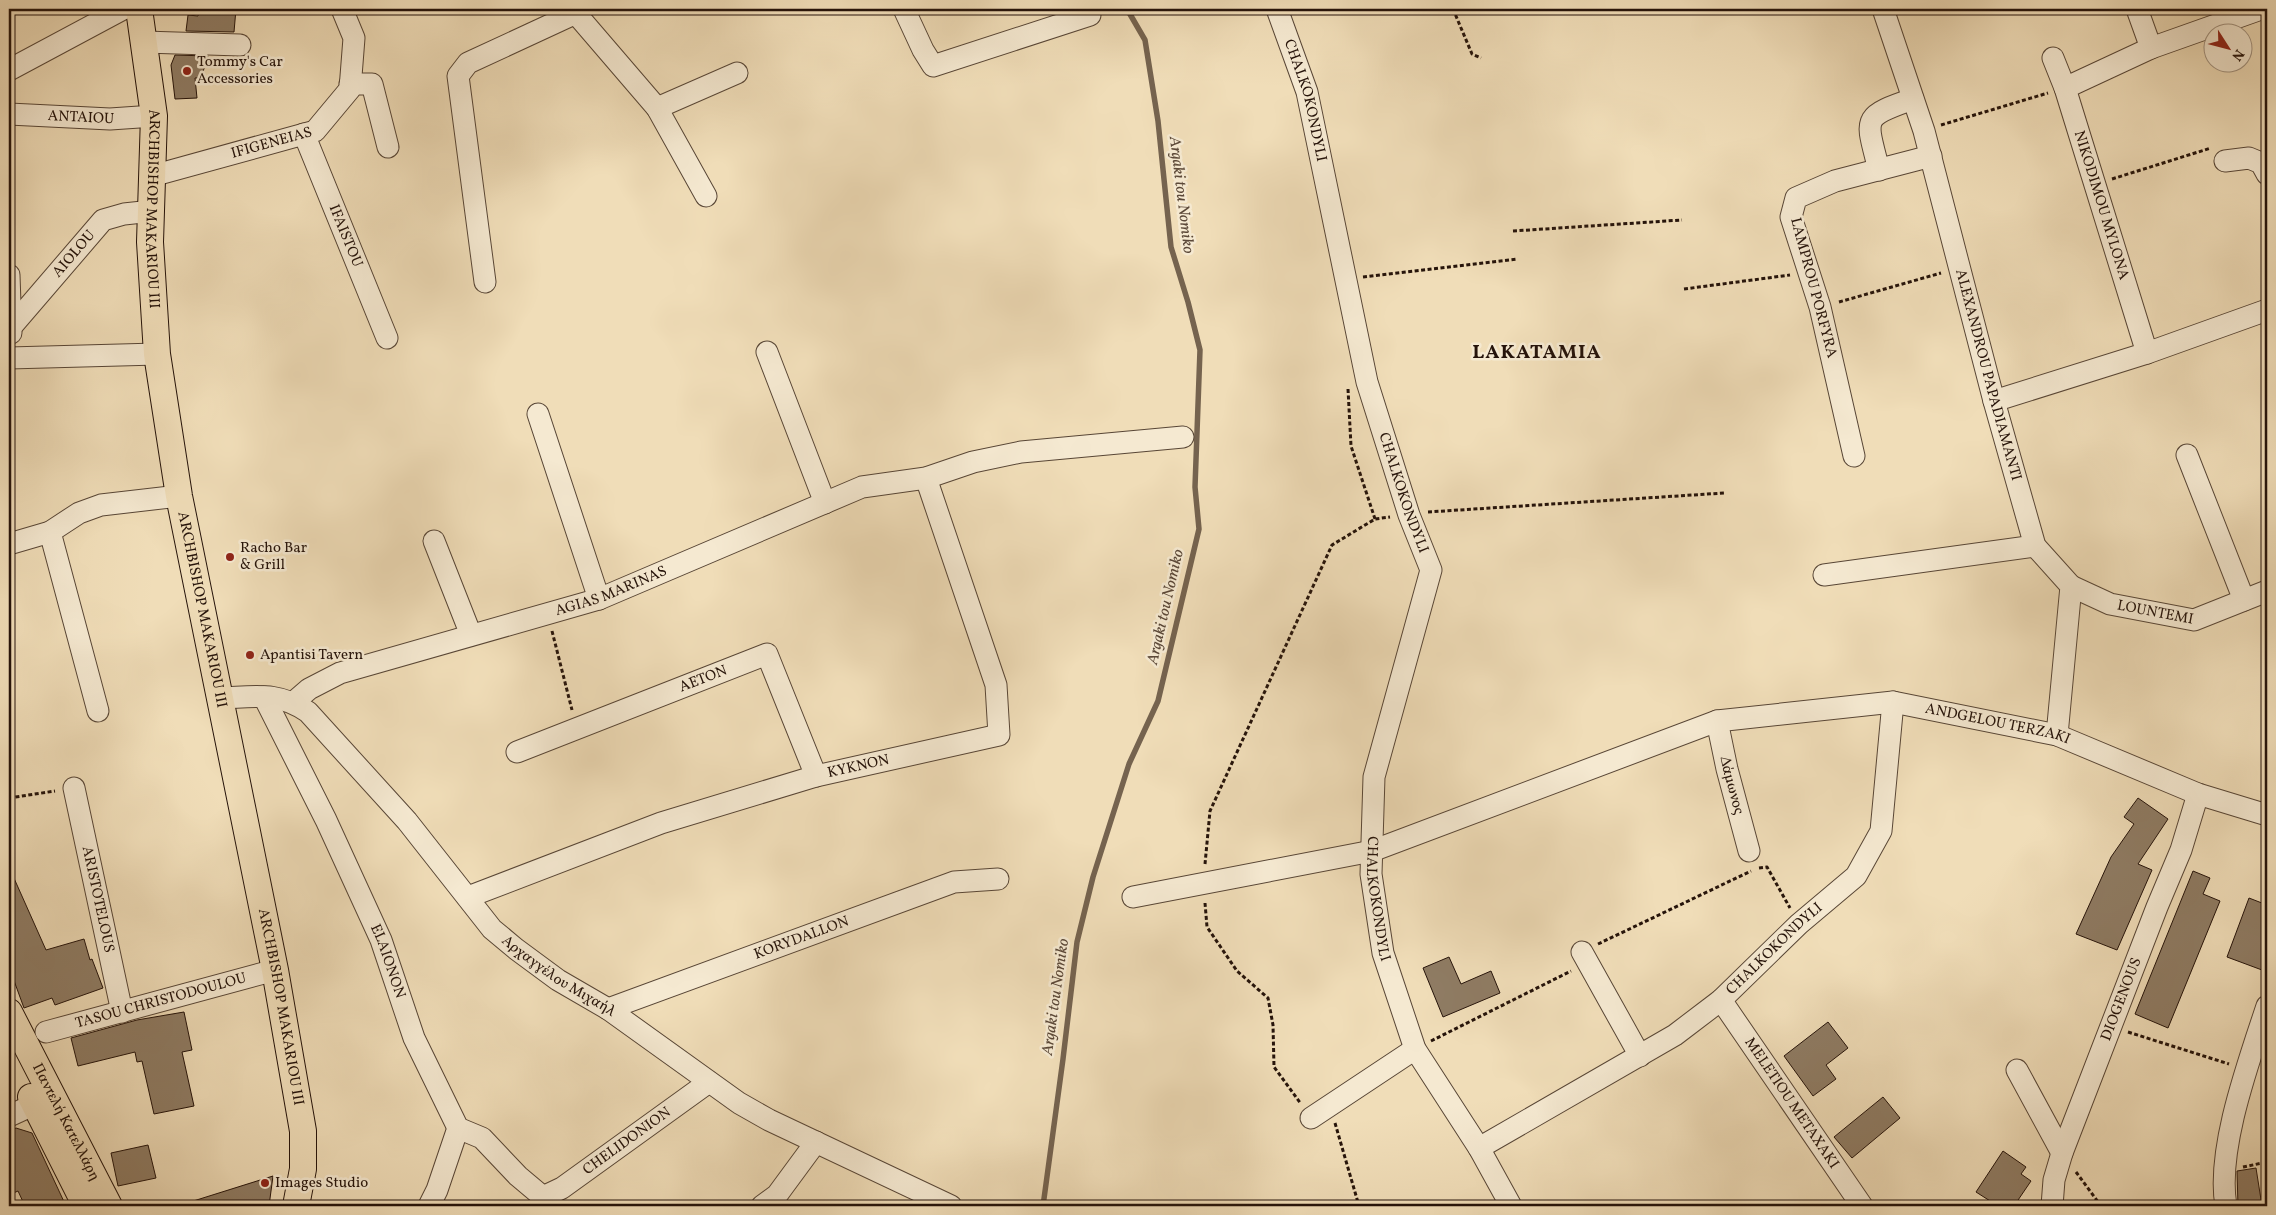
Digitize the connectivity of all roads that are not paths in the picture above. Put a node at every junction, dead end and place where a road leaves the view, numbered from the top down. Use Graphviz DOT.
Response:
graph roads {
  1 [pos="123,9"];
  2 [pos="139,9"];
  3 [pos="342,9"];
  4 [pos="904,9"];
  5 [pos="1277,9"];
  6 [pos="1883,9"];
  7 [pos="2137,9"];
  8 [pos="2262,9"];
  9 [pos="574,11"];
  10 [pos="1090,15"];
  11 [pos="144,42"];
  12 [pos="240,45"];
  13 [pos="2151,48"];
  14 [pos="2053,58"];
  15 [pos="9,70"];
  16 [pos="738,73"];
  17 [pos="350,84"];
  18 [pos="2066,88"];
  19 [pos="1913,98"];
  20 [pos="657,108"];
  21 [pos="9,114"];
  22 [pos="154,116"];
  23 [pos="304,134"];
  24 [pos="388,148"];
  25 [pos="1931,156"];
  26 [pos="2225,161"];
  27 [pos="1879,170"];
  28 [pos="2267,174"];
  29 [pos="152,176"];
  30 [pos="706,196"];
  31 [pos="152,211"];
  32 [pos="9,276"];
  33 [pos="485,282"];
  34 [pos="2267,310"];
  35 [pos="12,326"];
  36 [pos="387,338"];
  37 [pos="768,352"];
  38 [pos="2147,353"];
  39 [pos="157,354"];
  40 [pos="9,358"];
  41 [pos="1994,401"];
  42 [pos="538,414"];
  43 [pos="1183,437"];
  44 [pos="2187,455"];
  45 [pos="1854,456"];
  46 [pos="926,478"];
  47 [pos="179,496"];
  48 [pos="825,502"];
  49 [pos="50,532"];
  50 [pos="434,541"];
  51 [pos="9,544"];
  52 [pos="2035,546"];
  53 [pos="1824,575"];
  54 [pos="2071,586"];
  55 [pos="2267,591"];
  56 [pos="599,599"];
  57 [pos="2244,600"];
  58 [pos="471,635"];
  59 [pos="264,697"];
  60 [pos="220,698"];
  61 [pos="294,702"];
  62 [pos="1893,702"];
  63 [pos="98,711"];
  64 [pos="1717,721"];
  65 [pos="2057,735"];
  66 [pos="517,752"];
  67 [pos="816,776"];
  68 [pos="74,788"];
  69 [pos="2198,794"];
  70 [pos="2267,815"];
  71 [pos="1749,850"];
  72 [pos="1372,851"];
  73 [pos="998,879"];
  74 [pos="468,896"];
  75 [pos="1133,897"];
  76 [pos="1585,957"];
  77 [pos="275,970"];
  78 [pos="1720,1000"];
  79 [pos="2267,1006"];
  80 [pos="608,1009"];
  81 [pos="9,1012"];
  82 [pos="122,1012"];
  83 [pos="46,1032"];
  84 [pos="1415,1049"];
  85 [pos="9,1052"];
  86 [pos="1640,1056"];
  87 [pos="2017,1070"];
  88 [pos="709,1082"];
  89 [pos="35,1104"];
  90 [pos="9,1116"];
  91 [pos="1311,1118"];
  92 [pos="458,1128"];
  93 [pos="816,1142"];
  94 [pos="1479,1148"];
  95 [pos="2062,1153"];
  96 [pos="542,1201"];
  97 [pos="86,1206"];
  98 [pos="109,1206"];
  99 [pos="296,1206"];
  100 [pos="428,1206"];
  101 [pos="762,1206"];
  102 [pos="951,1206"];
  103 [pos="1511,1206"];
  104 [pos="1862,1206"];
  105 [pos="2052,1206"];
  106 [pos="2226,1206"];
  1 -- 15 [label="street"];
  2 -- 11 [label="main road, ARCHBISHOP MAKARIOU III"];
  3 -- 17 [label="street, IFIGENEIAS"];
  4 -- 10 [label="street"];
  5 -- 72 [label="street, CHALKOKONDYLI"];
  6 -- 19 [label="street, ALEXANDROU PAPADIAMANTI"];
  7 -- 13 [label="street"];
  8 -- 13 [label="street"];
  9 -- 20 [label="street"];
  9 -- 33 [label="street"];
  11 -- 12 [label="street"];
  11 -- 22 [label="main road, ARCHBISHOP MAKARIOU III"];
  13 -- 18 [label="street"];
  14 -- 18 [label="street, NIKODIMOU MYLONA"];
  16 -- 20 [label="street"];
  17 -- 23 [label="street, IFIGENEIAS"];
  17 -- 24 [label="street"];
  18 -- 38 [label="street, NIKODIMOU MYLONA"];
  19 -- 25 [label="street, ALEXANDROU PAPADIAMANTI"];
  19 -- 27 [label="street"];
  20 -- 30 [label="street"];
  21 -- 22 [label="street, ANTAIOU"];
  22 -- 29 [label="main road, ARCHBISHOP MAKARIOU III"];
  23 -- 29 [label="street, IFIGENEIAS"];
  23 -- 36 [label="street, IFAISTOU"];
  25 -- 27 [label="street, LAMPROU PORFYRA"];
  25 -- 41 [label="street, ALEXANDROU PAPADIAMANTI"];
  26 -- 28 [label="street"];
  27 -- 45 [label="street, LAMPROU PORFYRA"];
  29 -- 31 [label="main road, ARCHBISHOP MAKARIOU III"];
  31 -- 35 [label="street, AIOLOU"];
  31 -- 39 [label="main road, ARCHBISHOP MAKARIOU III"];
  32 -- 35 [label="street"];
  34 -- 38 [label="street"];
  35 -- 40 [label="street"];
  37 -- 48 [label="street"];
  38 -- 41 [label="street"];
  39 -- 40 [label="street"];
  39 -- 47 [label="main road, ARCHBISHOP MAKARIOU III"];
  41 -- 52 [label="street, ALEXANDROU PAPADIAMANTI"];
  42 -- 56 [label="street"];
  43 -- 46 [label="street, AGIAS MARINAS"];
  44 -- 57 [label="street"];
  46 -- 48 [label="street, AGIAS MARINAS"];
  46 -- 67 [label="street, KYKNON"];
  47 -- 49 [label="street"];
  47 -- 60 [label="main road, ARCHBISHOP MAKARIOU III"];
  48 -- 56 [label="street, AGIAS MARINAS"];
  49 -- 51 [label="street"];
  49 -- 63 [label="street"];
  50 -- 58 [label="street"];
  52 -- 53 [label="street"];
  52 -- 54 [label="street, ALEXANDROU PAPADIAMANTI"];
  54 -- 57 [label="street, LOUNTEMI"];
  54 -- 65 [label="street"];
  55 -- 57 [label="street, LOUNTEMI"];
  56 -- 58 [label="street, AGIAS MARINAS"];
  58 -- 61 [label="street, AGIAS MARINAS"];
  59 -- 60 [label="street, Αρχαγγέλου Μιχαήλ"];
  59 -- 61 [label="street, Αρχαγγέλου Μιχαήλ"];
  59 -- 92 [label="street, ELAIONON"];
  60 -- 77 [label="main road, ARCHBISHOP MAKARIOU III"];
  61 -- 74 [label="street, Αρχαγγέλου Μιχαήλ"];
  62 -- 64 [label="street, ANDGELOU TERZAKI"];
  62 -- 65 [label="street, ANDGELOU TERZAKI"];
  62 -- 78 [label="street, CHALKOKONDYLI"];
  64 -- 71 [label="street, Δάμωνος"];
  64 -- 72 [label="street, ANDGELOU TERZAKI"];
  65 -- 69 [label="street, ANDGELOU TERZAKI"];
  66 -- 67 [label="street, AETON"];
  67 -- 74 [label="street, KYKNON"];
  68 -- 82 [label="street, ARISTOTELOUS"];
  69 -- 70 [label="street, ANDGELOU TERZAKI"];
  69 -- 95 [label="street, DIOGENOUS"];
  72 -- 75 [label="street, ANDGELOU TERZAKI"];
  72 -- 84 [label="street, CHALKOKONDYLI"];
  73 -- 80 [label="street, KORYDALLON"];
  74 -- 80 [label="street, Αρχαγγέλου Μιχαήλ"];
  76 -- 86 [label="street"];
  77 -- 82 [label="street, TASOU CHRISTODOULOU"];
  77 -- 99 [label="main road, ARCHBISHOP MAKARIOU III"];
  78 -- 86 [label="street, CHALKOKONDYLI"];
  78 -- 104 [label="street, MELETIOU METAXAKI"];
  79 -- 106 [label="street"];
  80 -- 88 [label="street, Αρχαγγέλου Μιχαήλ"];
  81 -- 98 [label="main road, Παντελή Κατελλάρη"];
  82 -- 83 [label="street, TASOU CHRISTODOULOU"];
  84 -- 91 [label="street"];
  84 -- 94 [label="street, CHALKOKONDYLI"];
  85 -- 89 [label="main road, Παντελή Κατελλάρη"];
  86 -- 94 [label="street, CHALKOKONDYLI"];
  87 -- 95 [label="street"];
  88 -- 93 [label="street, Αρχαγγέλου Μιχαήλ"];
  88 -- 96 [label="street, CHELIDONION"];
  89 -- 90 [label="street"];
  89 -- 97 [label="main road, Παντελή Κατελλάρη"];
  92 -- 96 [label="street"];
  92 -- 100 [label="street"];
  93 -- 101 [label="street"];
  93 -- 102 [label="street, Αρχαγγέλου Μιχαήλ"];
  94 -- 103 [label="street"];
  95 -- 105 [label="street, DIOGENOUS"];
}
